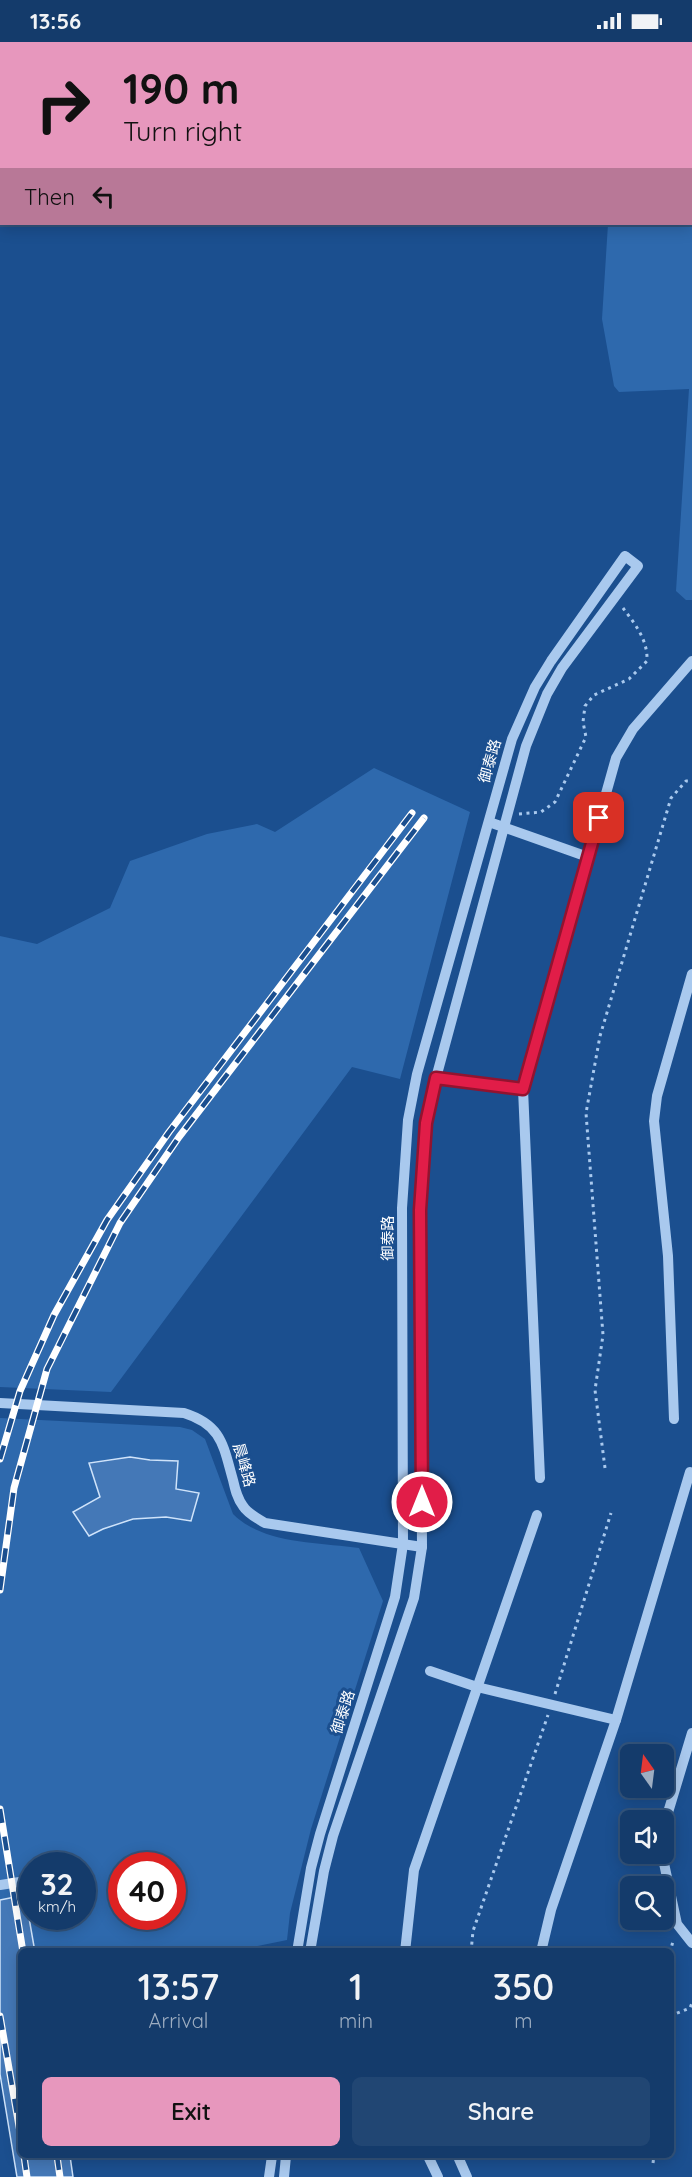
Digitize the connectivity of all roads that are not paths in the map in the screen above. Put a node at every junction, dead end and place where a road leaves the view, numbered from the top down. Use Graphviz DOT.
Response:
graph roads {
  1 [pos="692,661"];
  2 [pos="489,822"];
  3 [pos="505,828"];
  4 [pos="588,857"];
  5 [pos="692,974"];
  6 [pos="436,1078"];
  7 [pos="523,1089"];
  8 [pos="0,1403"];
  9 [pos="674,1419"];
  10 [pos="690,1472"];
  11 [pos="540,1478"];
  12 [pos="537,1515"];
  13 [pos="403,1544"];
  14 [pos="422,1546"];
  15 [pos="430,1671"];
  16 [pos="477,1687"];
  17 [pos="616,1720"];
  18 [pos="692,1733"];
  19 [pos="668,1810"];
  20 [pos="664,1864"];
  21 [pos="18,1882"];
  22 [pos="0,1885"];
  23 [pos="692,1944"];
  24 [pos="298,1948"];
  25 [pos="311,1948"];
  26 [pos="405,1948"];
  27 [pos="542,1948"];
  28 [pos="272,2158"];
  29 [pos="286,2158"];
  30 [pos="429,2158"];
  31 [pos="459,2158"];
  32 [pos="269,2177"];
  33 [pos="284,2177"];
  34 [pos="438,2177"];
  35 [pos="467,2177"];
  1 -- 4 [label="street"];
  2 -- 3 [label="street"];
  2 -- 3 [label="street, 御泰路"];
  2 -- 13 [label="street, 御泰路"];
  3 -- 4 [label="street"];
  3 -- 6 [label="street, 御泰路"];
  4 -- 7 [label="street"];
  5 -- 9 [label="street"];
  6 -- 7 [label="street"];
  6 -- 14 [label="street, 御泰路"];
  7 -- 11 [label="street"];
  8 -- 13 [label="street, 晨峰路"];
  10 -- 17 [label="street"];
  12 -- 16 [label="street"];
  13 -- 14 [label="street, 晨峰路"];
  13 -- 24 [label="street, 御泰路"];
  14 -- 25 [label="street, 御泰路"];
  15 -- 16 [label="street"];
  16 -- 17 [label="street"];
  16 -- 26 [label="street"];
  17 -- 27 [label="street"];
  18 -- 19 [label="street"];
  20 -- 23 [label="street"];
  21 -- 22 [label="street"];
  28 -- 32 [label="street"];
  29 -- 33 [label="street"];
  30 -- 34 [label="street"];
  31 -- 35 [label="street"];
}
